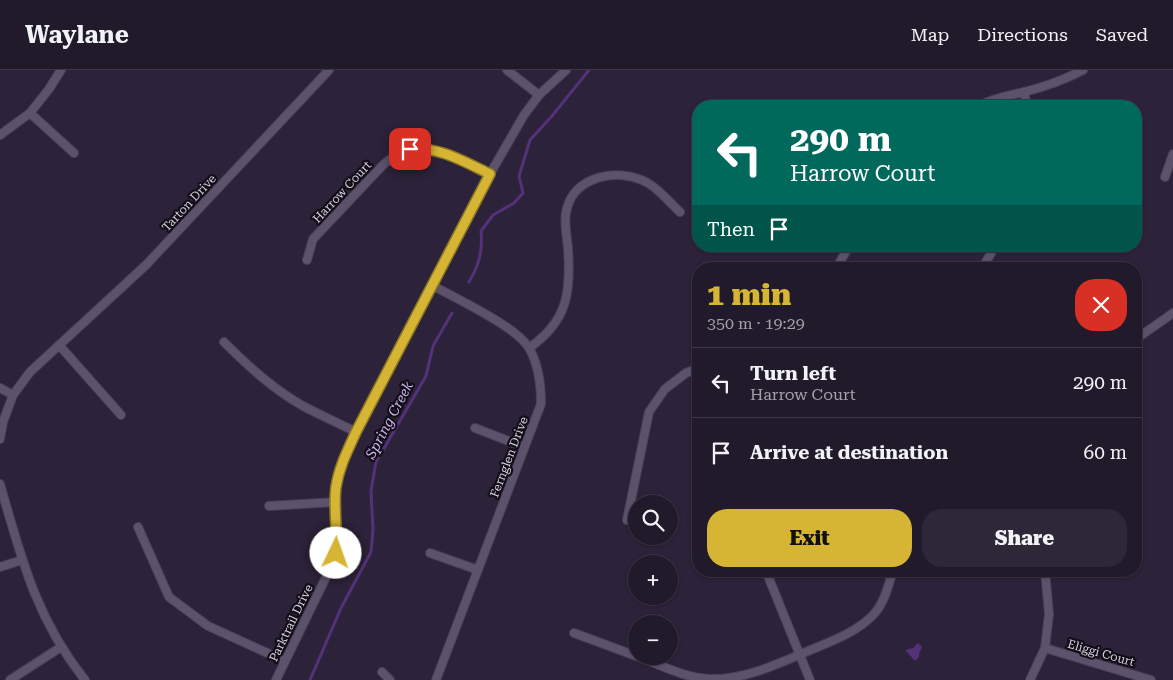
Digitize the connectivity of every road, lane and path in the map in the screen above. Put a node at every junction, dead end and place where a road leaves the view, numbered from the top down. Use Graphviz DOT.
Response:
graph roads {
  1 [pos="60,70"];
  2 [pos="329,70"];
  3 [pos="507,70"];
  4 [pos="566,70"];
  5 [pos="1082,70"];
  6 [pos="1024,92"];
  7 [pos="539,95"];
  8 [pos="990,100"];
  9 [pos="1026,100"];
  10 [pos="30,113"];
  11 [pos="0,135"];
  12 [pos="74,153"];
  13 [pos="1173,154"];
  14 [pos="490,174"];
  15 [pos="1166,177"];
  16 [pos="680,212"];
  17 [pos="307,260"];
  18 [pos="432,285"];
  19 [pos="1173,313"];
  20 [pos="1142,335"];
  21 [pos="224,342"];
  22 [pos="59,344"];
  23 [pos="529,348"];
  24 [pos="692,371"];
  25 [pos="0,388"];
  26 [pos="12,395"];
  27 [pos="121,415"];
  28 [pos="475,428"];
  29 [pos="356,432"];
  30 [pos="0,439"];
  31 [pos="524,447"];
  32 [pos="0,484"];
  33 [pos="633,495"];
  34 [pos="336,502"];
  35 [pos="269,506"];
  36 [pos="138,527"];
  37 [pos="430,553"];
  38 [pos="22,560"];
  39 [pos="0,567"];
  40 [pos="478,570"];
  41 [pos="768,577"];
  42 [pos="891,577"];
  43 [pos="1045,577"];
  44 [pos="574,633"];
  45 [pos="61,647"];
  46 [pos="1045,648"];
  47 [pos="628,653"];
  48 [pos="800,654"];
  49 [pos="285,661"];
  50 [pos="661,665"];
  51 [pos="382,672"];
  52 [pos="10,680"];
  53 [pos="85,680"];
  54 [pos="276,680"];
  55 [pos="390,680"];
  56 [pos="436,680"];
  57 [pos="810,680"];
  58 [pos="1030,680"];
  59 [pos="1151,680"];
  1 -- 10 [label="street"];
  2 -- 22 [label="street, Tarton Drive"];
  3 -- 7 [label="street"];
  4 -- 7 [label="street, Parktrail Drive"];
  5 -- 6 [label="street"];
  6 -- 8 [label="street"];
  6 -- 9 [label="street"];
  7 -- 14 [label="street, Parktrail Drive"];
  10 -- 11 [label="street"];
  10 -- 12 [label="street"];
  13 -- 15 [label="street"];
  14 -- 17 [label="street, Harrow Court"];
  14 -- 18 [label="street, Parktrail Drive"];
  16 -- 23 [label="street"];
  18 -- 23 [label="street, Fernglen Drive"];
  18 -- 29 [label="street, Parktrail Drive"];
  19 -- 20 [label="street"];
  21 -- 29 [label="street"];
  22 -- 26 [label="street, Tarton Drive"];
  22 -- 27 [label="street"];
  23 -- 31 [label="street, Fernglen Drive"];
  24 -- 33 [label="street"];
  25 -- 26 [label="street"];
  26 -- 30 [label="street, Tarton Drive"];
  28 -- 31 [label="street"];
  29 -- 34 [label="street, Parktrail Drive"];
  31 -- 40 [label="street, Fernglen Drive"];
  32 -- 38 [label="street"];
  34 -- 35 [label="street"];
  34 -- 49 [label="street, Parktrail Drive"];
  36 -- 49 [label="street"];
  37 -- 40 [label="street"];
  38 -- 39 [label="street"];
  38 -- 45 [label="street"];
  40 -- 56 [label="street, Fernglen Drive"];
  41 -- 48 [label="street"];
  42 -- 48 [label="street"];
  43 -- 46 [label="street"];
  44 -- 47 [label="street"];
  45 -- 52 [label="street"];
  45 -- 53 [label="street"];
  46 -- 58 [label="street"];
  46 -- 59 [label="street, Eliggi Court"];
  48 -- 50 [label="street"];
  48 -- 57 [label="street"];
  49 -- 54 [label="street, Parktrail Drive"];
  51 -- 55 [label="street"];
}
